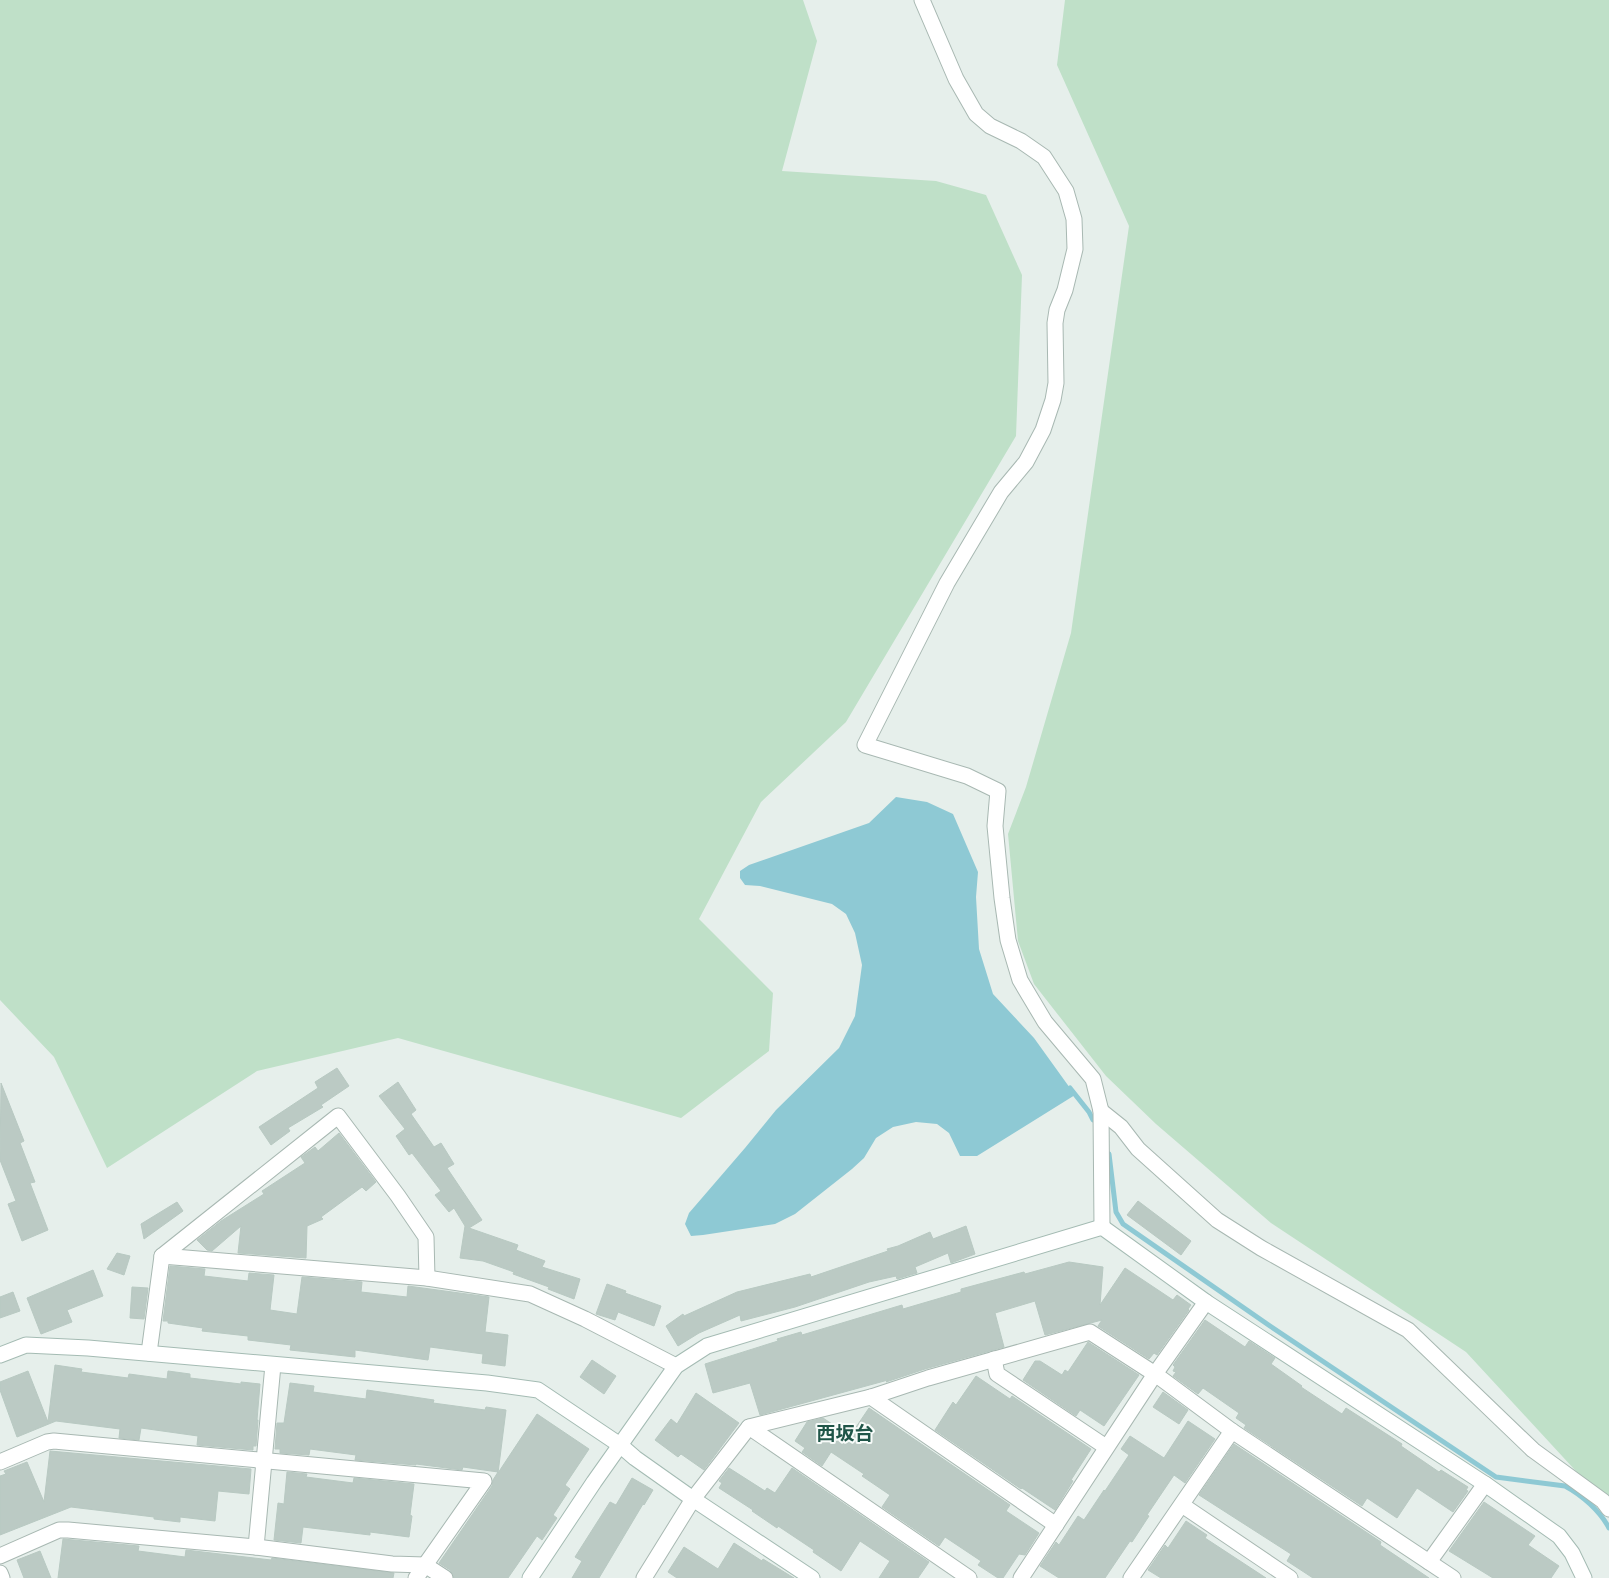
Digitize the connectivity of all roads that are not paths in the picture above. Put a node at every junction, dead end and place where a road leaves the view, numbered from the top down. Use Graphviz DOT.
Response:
graph roads {
  1 [pos="922,0"];
  2 [pos="1100,1111"];
  3 [pos="1102,1227"];
  4 [pos="162,1256"];
  5 [pos="427,1278"];
  6 [pos="1206,1302"];
  7 [pos="148,1353"];
  8 [pos="0,1355"];
  9 [pos="994,1359"];
  10 [pos="273,1365"];
  11 [pos="676,1366"];
  12 [pos="1155,1374"];
  13 [pos="872,1396"];
  14 [pos="749,1427"];
  15 [pos="1232,1431"];
  16 [pos="620,1445"];
  17 [pos="1106,1447"];
  18 [pos="1,1457"];
  19 [pos="264,1461"];
  20 [pos="1485,1484"];
  21 [pos="693,1499"];
  22 [pos="1182,1505"];
  23 [pos="1609,1509"];
  24 [pos="1056,1525"];
  25 [pos="256,1547"];
  26 [pos="0,1556"];
  27 [pos="1429,1562"];
  28 [pos="425,1565"];
  29 [pos="0,1573"];
  30 [pos="649,1576"];
  31 [pos="1028,1576"];
  32 [pos="2,1578"];
  33 [pos="416,1578"];
  34 [pos="445,1578"];
  35 [pos="530,1578"];
  36 [pos="812,1578"];
  37 [pos="970,1578"];
  38 [pos="1131,1578"];
  39 [pos="1290,1578"];
  40 [pos="1453,1578"];
  41 [pos="1584,1578"];
  1 -- 2 [label="street"];
  2 -- 3 [label="street"];
  2 -- 23 [label="street"];
  3 -- 6 [label="street"];
  3 -- 11 [label="street"];
  4 -- 5 [label="street"];
  4 -- 5 [label="street"];
  4 -- 7 [label="street"];
  5 -- 11 [label="street"];
  6 -- 12 [label="street"];
  6 -- 20 [label="street"];
  7 -- 8 [label="street"];
  7 -- 10 [label="street"];
  9 -- 12 [label="street"];
  9 -- 13 [label="street"];
  9 -- 17 [label="street"];
  10 -- 16 [label="street"];
  10 -- 19 [label="street"];
  11 -- 16 [label="street"];
  12 -- 15 [label="street"];
  12 -- 17 [label="street"];
  13 -- 14 [label="street"];
  13 -- 24 [label="street"];
  14 -- 21 [label="street"];
  14 -- 37 [label="street"];
  15 -- 22 [label="street"];
  15 -- 27 [label="street"];
  16 -- 21 [label="street"];
  16 -- 35 [label="street"];
  17 -- 24 [label="street"];
  18 -- 19 [label="street"];
  19 -- 25 [label="street"];
  19 -- 28 [label="street"];
  20 -- 27 [label="street"];
  20 -- 41 [label="street"];
  21 -- 30 [label="street"];
  21 -- 36 [label="street"];
  22 -- 38 [label="street"];
  22 -- 39 [label="street"];
  24 -- 31 [label="street"];
  25 -- 26 [label="street"];
  25 -- 28 [label="street"];
  27 -- 40 [label="street"];
  28 -- 33 [label="street"];
  28 -- 34 [label="street"];
  29 -- 32 [label="street"];
}
